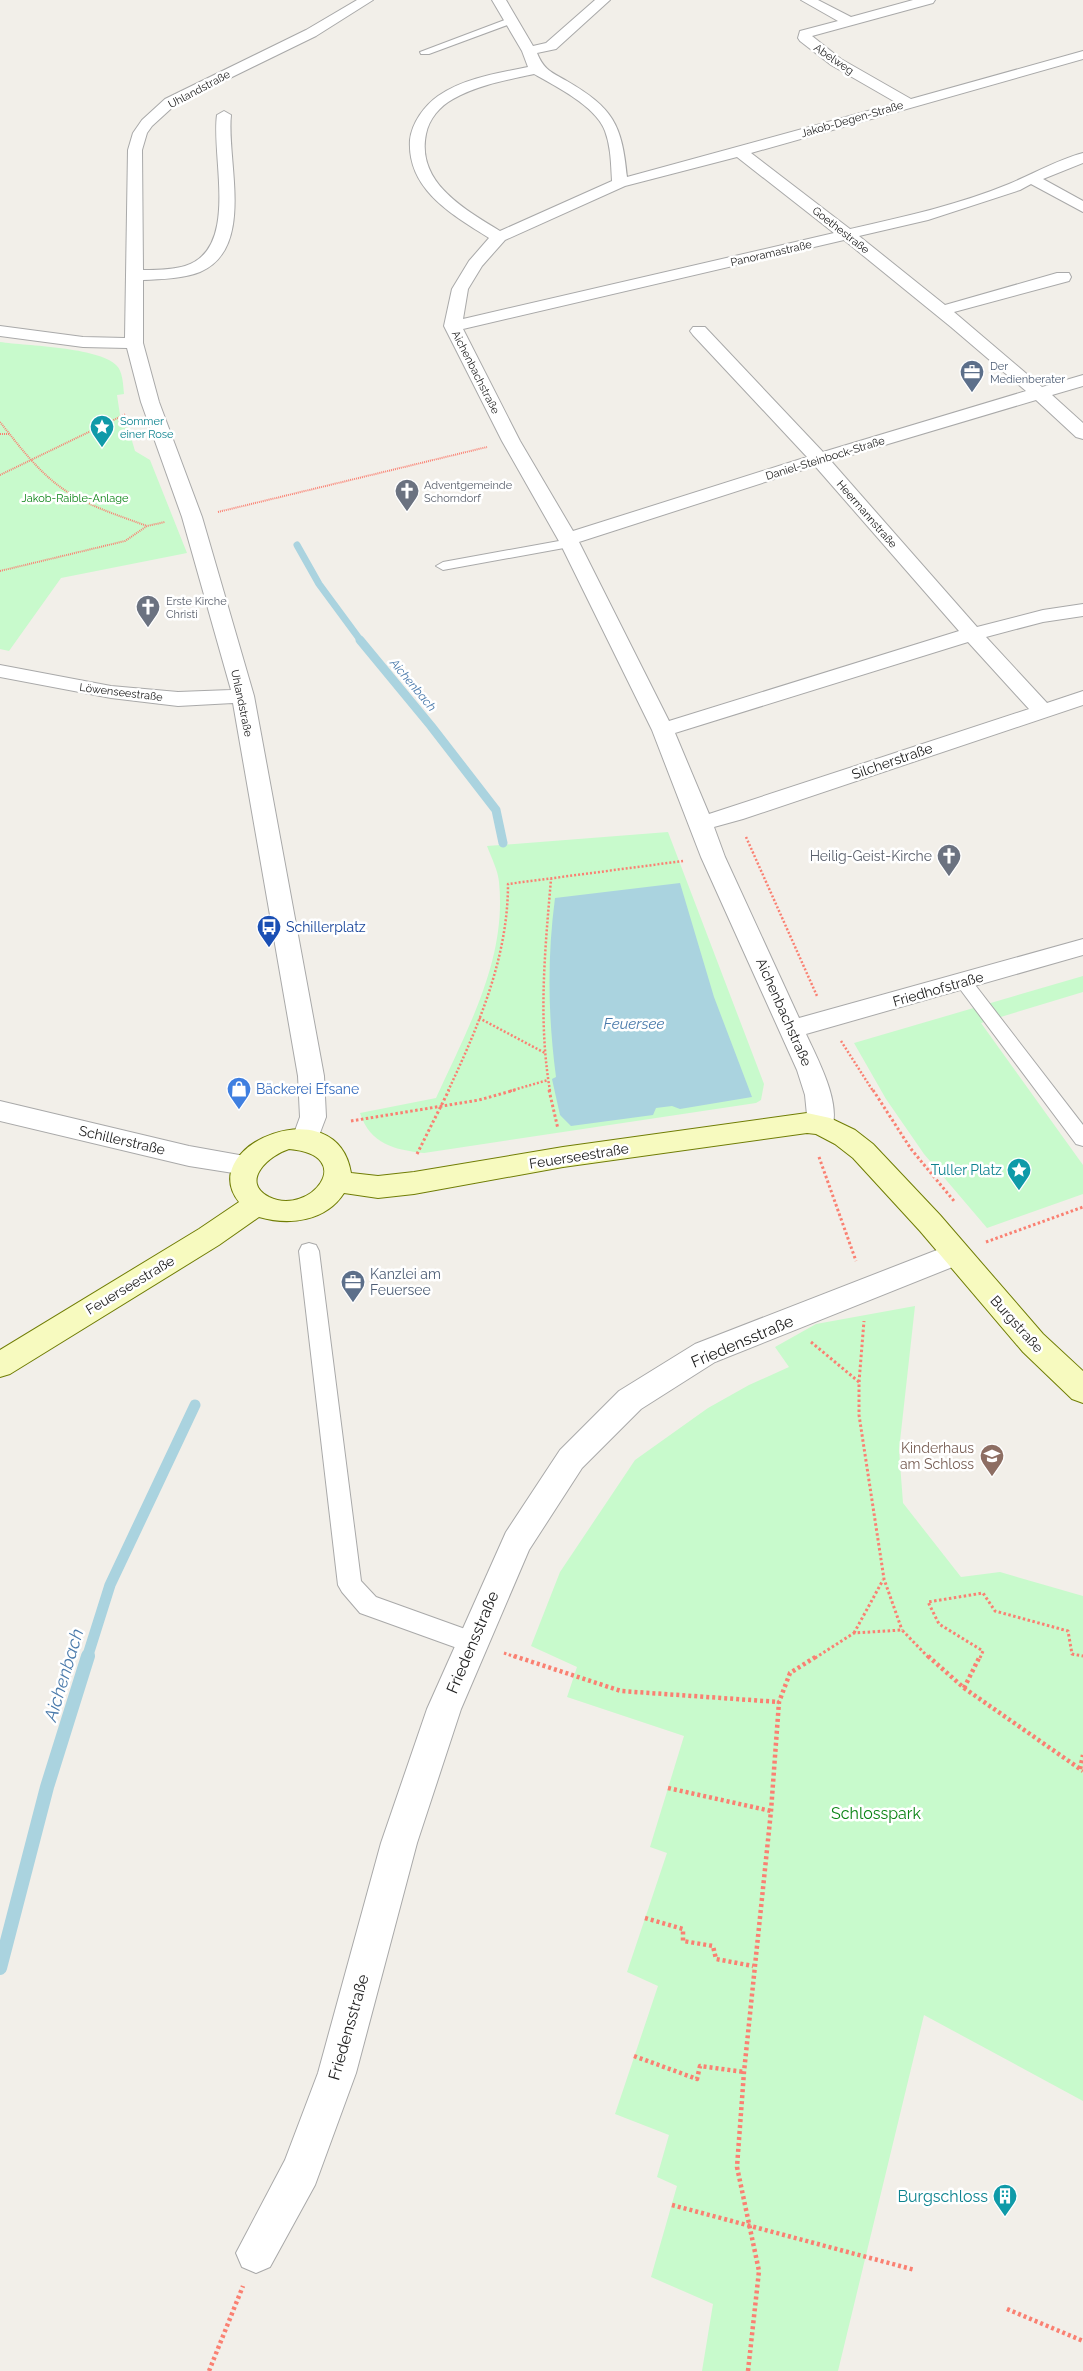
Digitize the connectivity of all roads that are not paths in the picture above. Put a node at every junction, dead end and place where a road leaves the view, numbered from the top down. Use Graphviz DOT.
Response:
graph roads {
  1 [pos="366,0"];
  2 [pos="500,0"];
  3 [pos="603,0"];
  4 [pos="808,0"];
  5 [pos="928,0"];
  6 [pos="848,21"];
  7 [pos="510,22"];
  8 [pos="530,51"];
  9 [pos="425,52"];
  10 [pos="1083,55"];
  11 [pos="1056,63"];
  12 [pos="536,69"];
  13 [pos="1076,73"];
  14 [pos="907,103"];
  15 [pos="224,115"];
  16 [pos="740,152"];
  17 [pos="1083,158"];
  18 [pos="1031,178"];
  19 [pos="620,183"];
  20 [pos="1083,207"];
  21 [pos="850,235"];
  22 [pos="499,236"];
  23 [pos="135,276"];
  24 [pos="1064,277"];
  25 [pos="940,311"];
  26 [pos="452,326"];
  27 [pos="0,331"];
  28 [pos="699,331"];
  29 [pos="134,343"];
  30 [pos="1083,380"];
  31 [pos="1040,394"];
  32 [pos="1083,433"];
  33 [pos="819,459"];
  34 [pos="569,541"];
  35 [pos="442,566"];
  36 [pos="1083,610"];
  37 [pos="972,634"];
  38 [pos="0,671"];
  39 [pos="243,696"];
  40 [pos="1083,698"];
  41 [pos="1043,711"];
  42 [pos="663,730"];
  43 [pos="701,823"];
  44 [pos="1083,947"];
  45 [pos="964,982"];
  46 [pos="792,1029"];
  47 [pos="0,1111"];
  48 [pos="814,1124"];
  49 [pos="305,1139"];
  50 [pos="1083,1139"];
  51 [pos="246,1165"];
  52 [pos="337,1182"];
  53 [pos="258,1203"];
  54 [pos="310,1250"];
  55 [pos="955,1254"];
  56 [pos="0,1365"];
  57 [pos="1083,1390"];
  58 [pos="472,1642"];
  59 [pos="256,2253"];
  1 -- 23 [label="street, Uhlandstraße"];
  2 -- 7 [label="street"];
  3 -- 8 [label="street"];
  4 -- 6 [label="street"];
  5 -- 6 [label="street, Abelweg"];
  6 -- 14 [label="street, Abelweg"];
  7 -- 8 [label="street"];
  7 -- 9 [label="lane"];
  8 -- 12 [label="street"];
  10 -- 11 [label="street, Jakob-Degen-Straße"];
  11 -- 13 [label="street"];
  11 -- 14 [label="street, Jakob-Degen-Straße"];
  12 -- 19 [label="street"];
  12 -- 22 [label="street"];
  14 -- 16 [label="street, Jakob-Degen-Straße"];
  15 -- 23 [label="street"];
  16 -- 19 [label="street, Jakob-Degen-Straße"];
  16 -- 21 [label="street, Goethestraße"];
  17 -- 18 [label="street, Panoramastraße"];
  18 -- 20 [label="street"];
  18 -- 21 [label="street, Panoramastraße"];
  19 -- 22 [label="street, Aichenbachstraße"];
  21 -- 25 [label="street, Goethestraße"];
  21 -- 26 [label="street, Panoramastraße"];
  22 -- 26 [label="street, Aichenbachstraße"];
  23 -- 29 [label="street, Uhlandstraße"];
  24 -- 25 [label="street"];
  25 -- 31 [label="street, Goethestraße"];
  26 -- 34 [label="street, Aichenbachstraße"];
  27 -- 29 [label="street"];
  28 -- 33 [label="street, Heermannstraße"];
  29 -- 39 [label="street, Uhlandstraße"];
  30 -- 31 [label="street, Daniel-Steinbock-Straße"];
  31 -- 32 [label="street, Goethestraße"];
  31 -- 33 [label="street, Daniel-Steinbock-Straße"];
  33 -- 34 [label="street, Daniel-Steinbock-Straße"];
  33 -- 37 [label="street, Heermannstraße"];
  34 -- 35 [label="lane"];
  34 -- 42 [label="street, Aichenbachstraße"];
  36 -- 37 [label="street"];
  37 -- 41 [label="street, Heermannstraße"];
  37 -- 42 [label="street"];
  38 -- 39 [label="street, Löwenseestraße"];
  39 -- 49 [label="street, Uhlandstraße"];
  40 -- 41 [label="street, Silcherstraße"];
  41 -- 43 [label="street, Silcherstraße"];
  42 -- 43 [label="street, Aichenbachstraße"];
  43 -- 46 [label="street, Aichenbachstraße"];
  44 -- 45 [label="street, Friedhofstraße"];
  45 -- 46 [label="street, Friedhofstraße"];
  45 -- 50 [label="lane"];
  46 -- 48 [label="street, Aichenbachstraße"];
  47 -- 51 [label="street, Schillerstraße"];
  48 -- 52 [label="main road, Feuerseestraße"];
  48 -- 55 [label="main road"];
  49 -- 51 [label="main road"];
  49 -- 52 [label="main road"];
  51 -- 53 [label="main road"];
  52 -- 53 [label="main road"];
  53 -- 56 [label="main road, Feuerseestraße"];
  54 -- 58 [label="lane"];
  55 -- 57 [label="main road, Burgstraße"];
  55 -- 58 [label="street, Friedensstraße"];
  58 -- 59 [label="street, Friedensstraße"];
}
